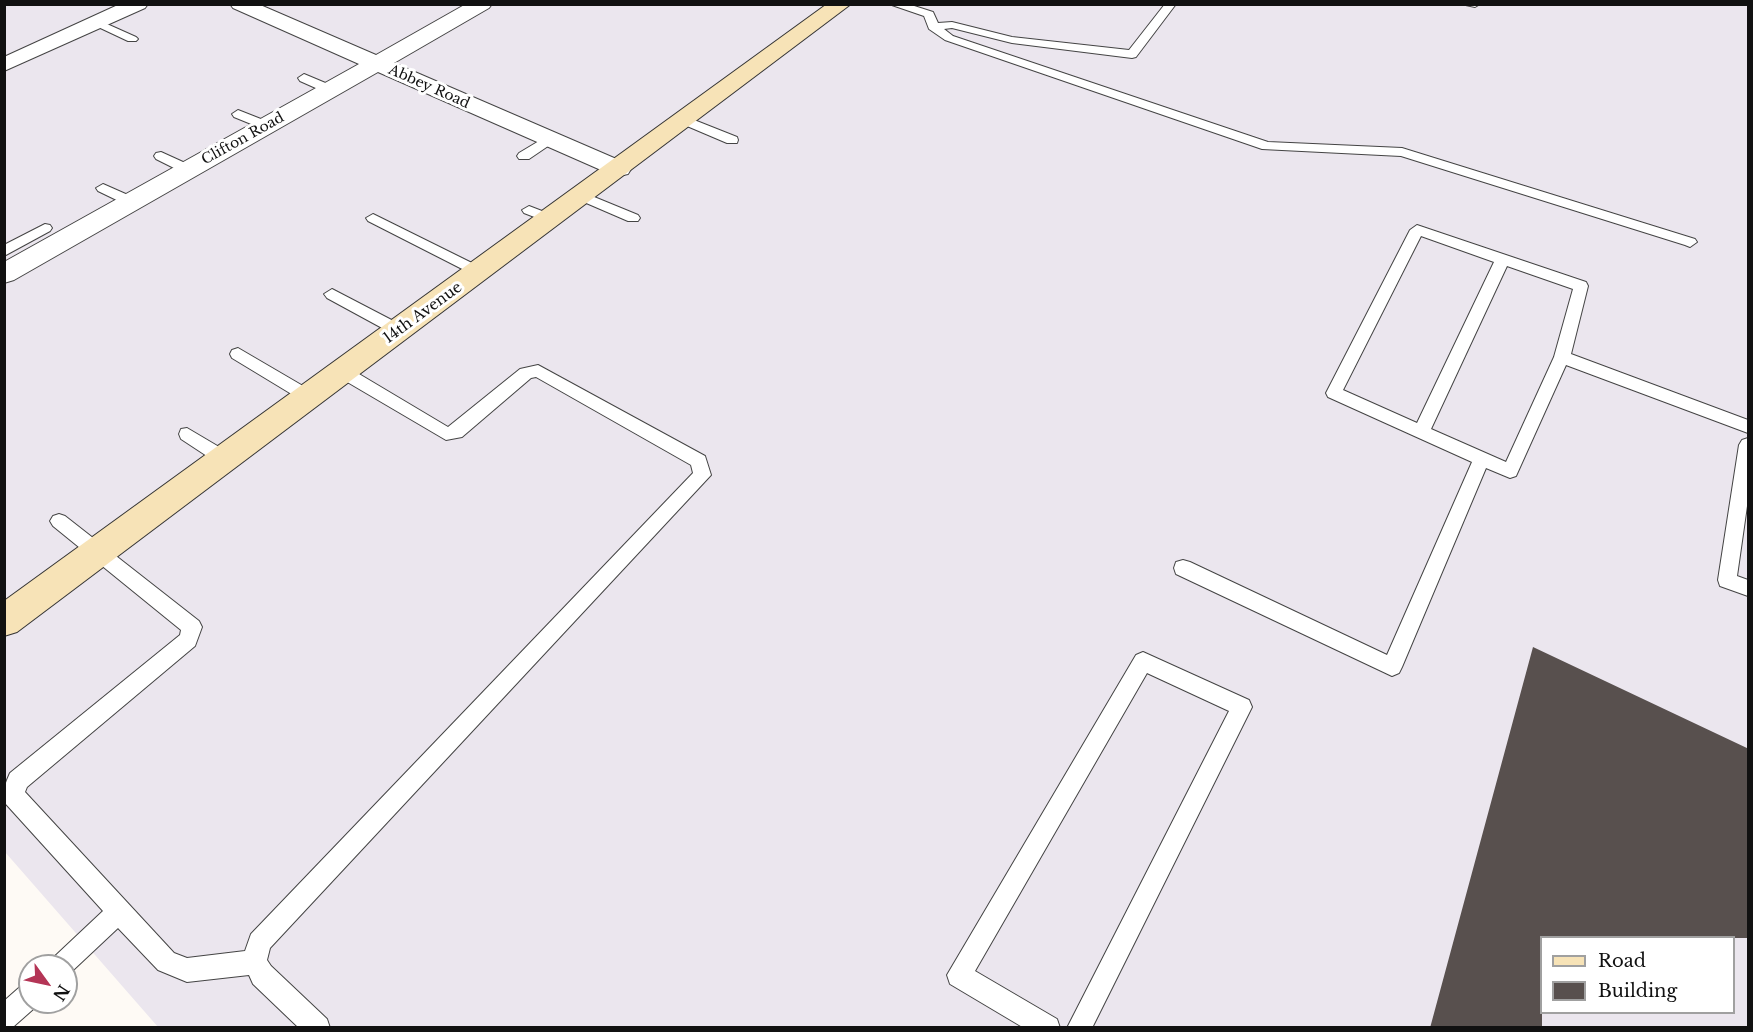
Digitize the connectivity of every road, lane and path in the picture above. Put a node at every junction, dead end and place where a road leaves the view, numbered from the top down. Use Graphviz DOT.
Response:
graph roads {
  1 [pos="138,4"];
  2 [pos="240,4"];
  3 [pos="482,4"];
  4 [pos="894,4"];
  5 [pos="1172,4"];
  6 [pos="1466,4"];
  7 [pos="1475,4"];
  8 [pos="835,5"];
  9 [pos="98,23"];
  10 [pos="933,27"];
  11 [pos="132,39"];
  12 [pos="377,64"];
  13 [pos="4,65"];
  14 [pos="304,78"];
  15 [pos="331,90"];
  16 [pos="238,114"];
  17 [pos="684,120"];
  18 [pos="266,126"];
  19 [pos="549,139"];
  20 [pos="732,140"];
  21 [pos="161,156"];
  22 [pos="524,156"];
  23 [pos="619,169"];
  24 [pos="189,170"];
  25 [pos="104,188"];
  26 [pos="582,196"];
  27 [pos="132,202"];
  28 [pos="633,218"];
  29 [pos="373,219"];
  30 [pos="45,228"];
  31 [pos="1690,242"];
  32 [pos="1503,259"];
  33 [pos="7,264"];
  34 [pos="479,272"];
  35 [pos="332,294"];
  36 [pos="400,331"];
  37 [pos="238,354"];
  38 [pos="1562,357"];
  39 [pos="343,372"];
  40 [pos="309,398"];
  41 [pos="1749,427"];
  42 [pos="1421,431"];
  43 [pos="187,434"];
  44 [pos="1749,446"];
  45 [pos="1482,458"];
  46 [pos="225,459"];
  47 [pos="59,520"];
  48 [pos="100,551"];
  49 [pos="1183,568"];
  50 [pos="1749,588"];
  51 [pos="4,621"];
  52 [pos="119,912"];
  53 [pos="74,954"];
  54 [pos="255,962"];
  55 [pos="18,1006"];
  56 [pos="4,1018"];
  57 [pos="318,1028"];
  58 [pos="1048,1028"];
  59 [pos="1079,1028"];
  1 -- 9 [label="street"];
  2 -- 12 [label="street, Abbey Road"];
  3 -- 12 [label="street, Clifton Road"];
  4 -- 10 [label="lane"];
  5 -- 10 [label="lane"];
  6 -- 7 [label="lane"];
  8 -- 17 [label="main road, 14th Avenue"];
  9 -- 11 [label="lane"];
  9 -- 13 [label="street"];
  10 -- 31 [label="lane"];
  12 -- 15 [label="street, Clifton Road"];
  12 -- 19 [label="street, Abbey Road"];
  14 -- 15 [label="lane"];
  15 -- 18 [label="street, Clifton Road"];
  16 -- 18 [label="lane"];
  17 -- 20 [label="lane"];
  17 -- 23 [label="main road, 14th Avenue"];
  18 -- 24 [label="street, Clifton Road"];
  19 -- 22 [label="lane"];
  19 -- 23 [label="street, Abbey Road"];
  21 -- 24 [label="lane"];
  23 -- 26 [label="main road, 14th Avenue"];
  24 -- 27 [label="street, Clifton Road"];
  25 -- 27 [label="lane"];
  26 -- 28 [label="lane"];
  26 -- 34 [label="main road, 14th Avenue"];
  27 -- 33 [label="street, Clifton Road"];
  29 -- 34 [label="lane"];
  30 -- 33 [label="lane"];
  32 -- 38 [label="lane"];
  32 -- 42 [label="lane"];
  32 -- 42 [label="lane"];
  34 -- 36 [label="main road, 14th Avenue"];
  35 -- 36 [label="lane"];
  36 -- 39 [label="main road, 14th Avenue"];
  37 -- 40 [label="lane"];
  38 -- 41 [label="lane"];
  38 -- 45 [label="lane"];
  39 -- 40 [label="main road, 14th Avenue"];
  39 -- 54 [label="lane"];
  40 -- 46 [label="main road, 14th Avenue"];
  42 -- 45 [label="lane"];
  43 -- 46 [label="lane"];
  44 -- 50 [label="lane"];
  45 -- 49 [label="lane"];
  46 -- 48 [label="main road, 14th Avenue"];
  47 -- 48 [label="lane"];
  48 -- 51 [label="main road, 14th Avenue"];
  48 -- 52 [label="lane"];
  52 -- 53 [label="lane"];
  52 -- 54 [label="lane"];
  54 -- 57 [label="lane"];
  55 -- 56 [label="lane"];
  58 -- 59 [label="lane"];
}
